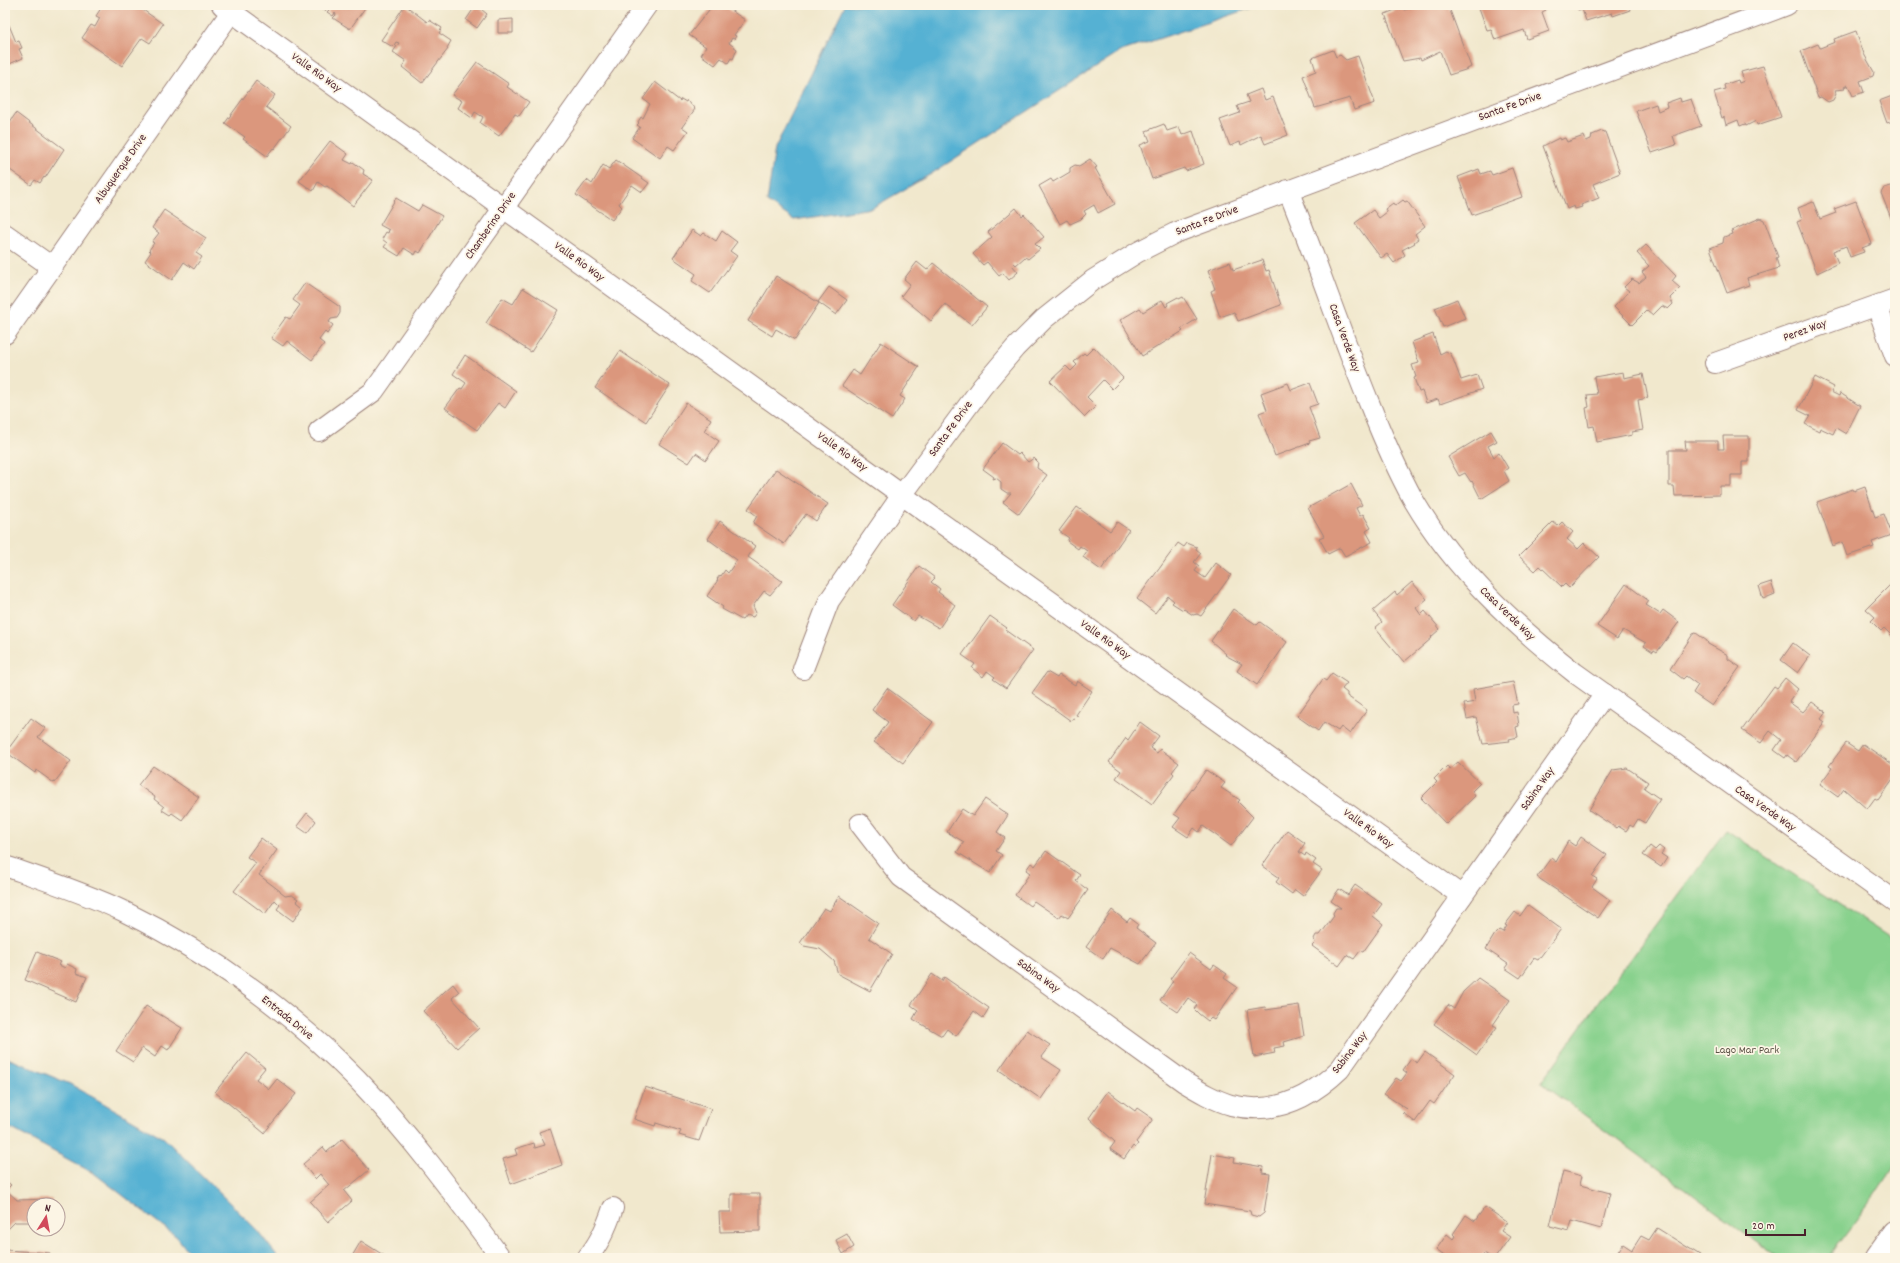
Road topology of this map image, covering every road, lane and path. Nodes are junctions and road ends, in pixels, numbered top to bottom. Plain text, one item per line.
1 (646, 5) edge
2 (1787, 5) edge
3 (230, 7) edge
4 (1288, 190) junction
5 (504, 208) junction
6 (5, 234) edge
7 (52, 267) junction
8 (1886, 302) edge
9 (5, 334) edge
10 (1895, 356) edge
11 (1715, 363) dead end
12 (320, 431) dead end
13 (902, 496) junction
14 (804, 669) dead end
15 (1604, 694) junction
16 (860, 824) dead end
17 (5, 866) edge
18 (1462, 896) junction
19 (1895, 901) edge
20 (613, 1208) dead end
21 (1895, 1230) edge
22 (501, 1258) edge
23 (587, 1258) edge
24 (1875, 1258) edge

1 - 5 street, Chamberino Drive
2 - 4 street, Santa Fe Drive
3 - 5 street, Valle Rio Way
3 - 7 street, Albuquerque Drive
4 - 13 street, Santa Fe Drive
4 - 15 street, Casa Verde Way
5 - 12 street, Chamberino Drive
5 - 13 street, Valle Rio Way
6 - 7 street
7 - 9 street, Albuquerque Drive
8 - 10 street
8 - 11 street, Perez Way
13 - 14 street, Santa Fe Drive
13 - 18 street, Valle Rio Way
15 - 18 street, Sabina Way
15 - 19 street, Casa Verde Way
16 - 18 street, Sabina Way
17 - 22 street, Entrada Drive
20 - 23 street
21 - 24 street

